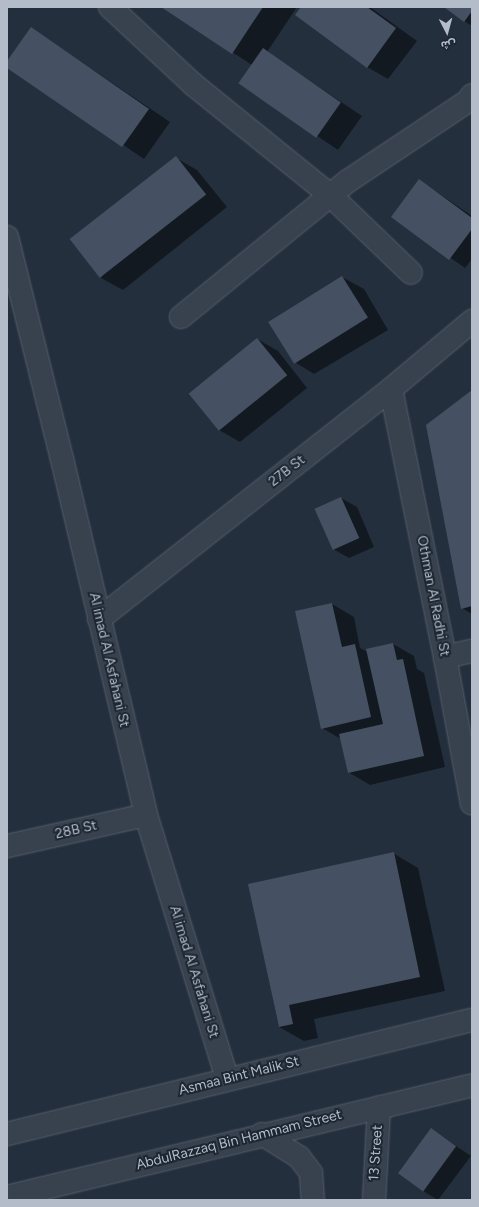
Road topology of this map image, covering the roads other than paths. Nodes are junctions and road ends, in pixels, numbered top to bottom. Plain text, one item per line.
1 (110, 7) edge
2 (472, 95) edge
3 (330, 195) junction
4 (8, 244) edge
5 (411, 273) dead end
6 (181, 317) dead end
7 (472, 320) edge
8 (390, 389) junction
9 (99, 619) junction
10 (472, 651) edge
11 (445, 657) junction
12 (472, 804) edge
13 (146, 815) junction
14 (7, 846) edge
15 (472, 1020) edge
16 (227, 1078) junction
17 (472, 1085) edge
18 (379, 1107) junction
19 (7, 1134) edge
20 (262, 1134) junction
21 (7, 1197) edge
22 (313, 1200) edge
23 (374, 1200) edge

1 - 3 street
2 - 3 street
3 - 5 street
3 - 6 street
4 - 9 street, Al imad Al Asfahani St
7 - 8 street, 27B St
8 - 9 street, 27B St
8 - 11 street, Othman Al Radhi St
9 - 13 street, Al imad Al Asfahani St
10 - 11 street
11 - 12 street, Othman Al Radhi St
13 - 14 street, 28B St
13 - 16 street, Al imad Al Asfahani St
15 - 16 street, Asmaa Bint Malik St
16 - 19 street, Asmaa Bint Malik St
17 - 18 street, AbdulRazzaq Bin Hammam Street
18 - 20 street, AbdulRazzaq Bin Hammam Street
18 - 23 street, 13 Street
20 - 21 street, AbdulRazzaq Bin Hammam Street
20 - 22 street

